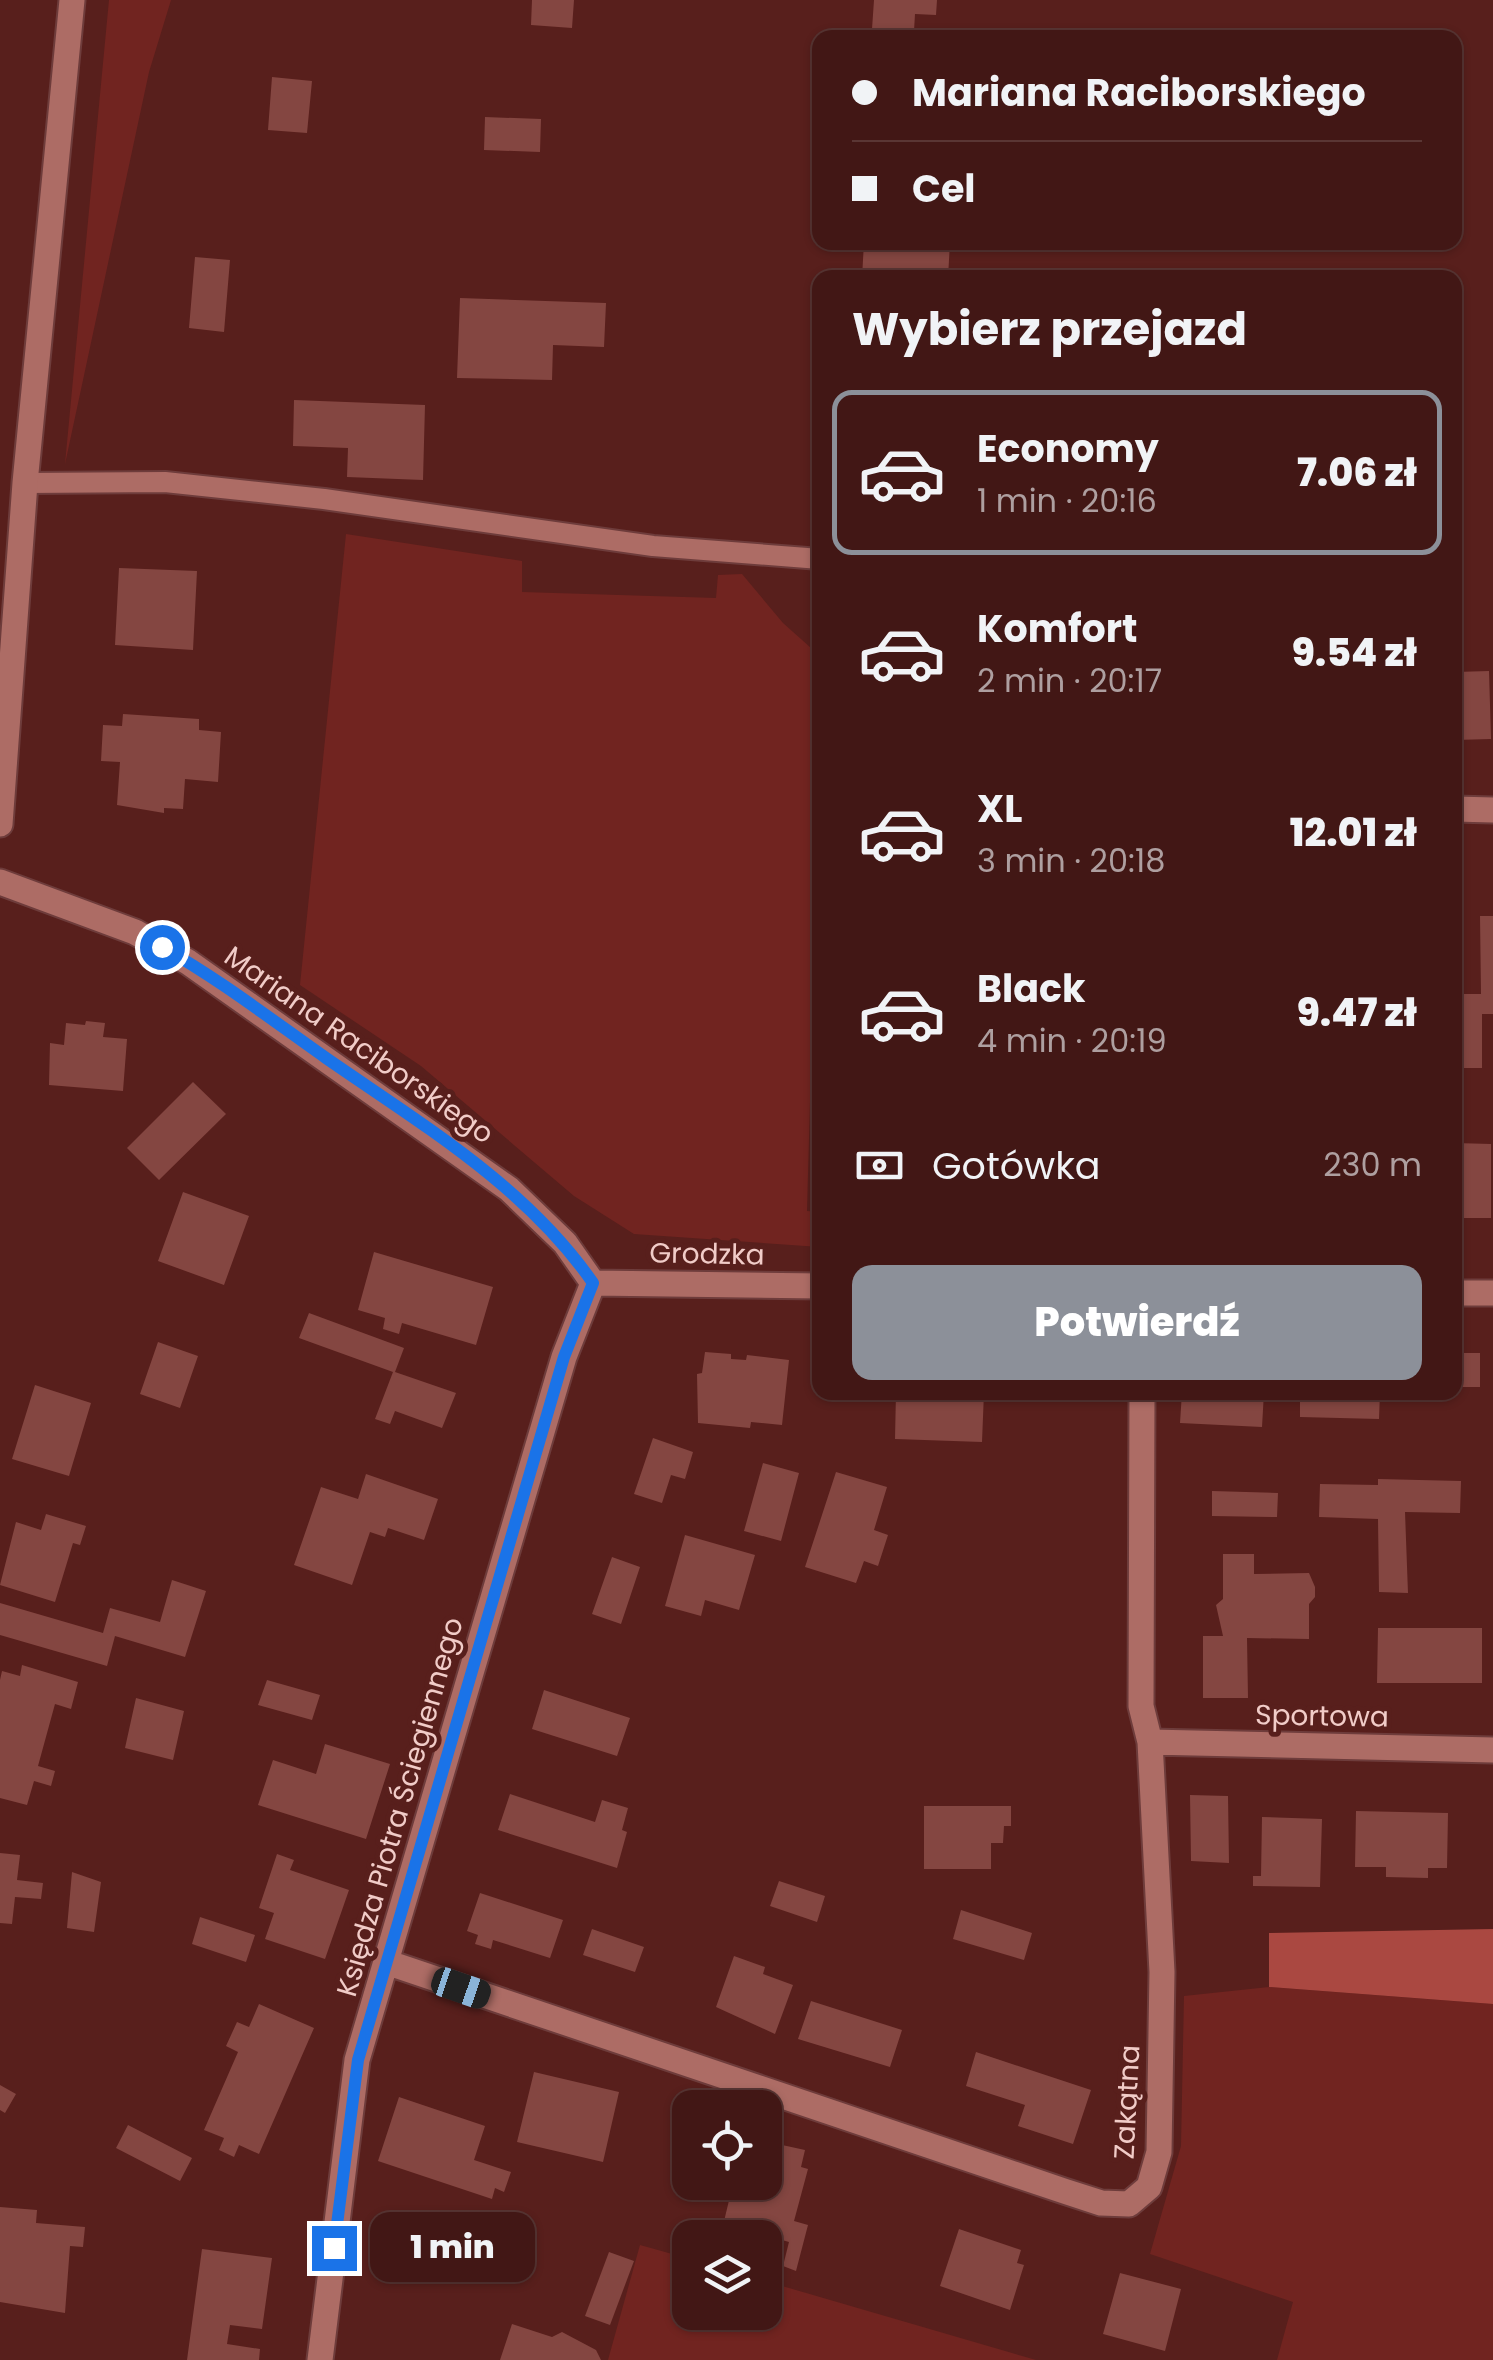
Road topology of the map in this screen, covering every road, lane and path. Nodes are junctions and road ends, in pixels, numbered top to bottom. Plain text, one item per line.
1 (72, 0) edge
2 (24, 483) junction
3 (812, 558) edge
4 (4, 709) edge
5 (1462, 809) edge
6 (1493, 810) edge
7 (0, 824) edge
8 (0, 882) edge
9 (593, 1283) junction
10 (812, 1286) edge
11 (1462, 1293) edge
12 (1493, 1294) edge
13 (1142, 1400) edge
14 (1150, 1742) junction
15 (1493, 1750) edge
16 (386, 1962) junction
17 (320, 2360) edge

1 - 2 street
2 - 3 lane
2 - 4 street
4 - 7 street
5 - 6 street
8 - 9 street, Mariana Raciborskiego
9 - 10 street, Grodzka
9 - 16 street, Księdza Piotra Ściegiennego
11 - 12 street
13 - 14 street, Zakątna
14 - 15 street, Sportowa
14 - 16 street, Zakątna
16 - 17 street, Księdza Piotra Ściegiennego

